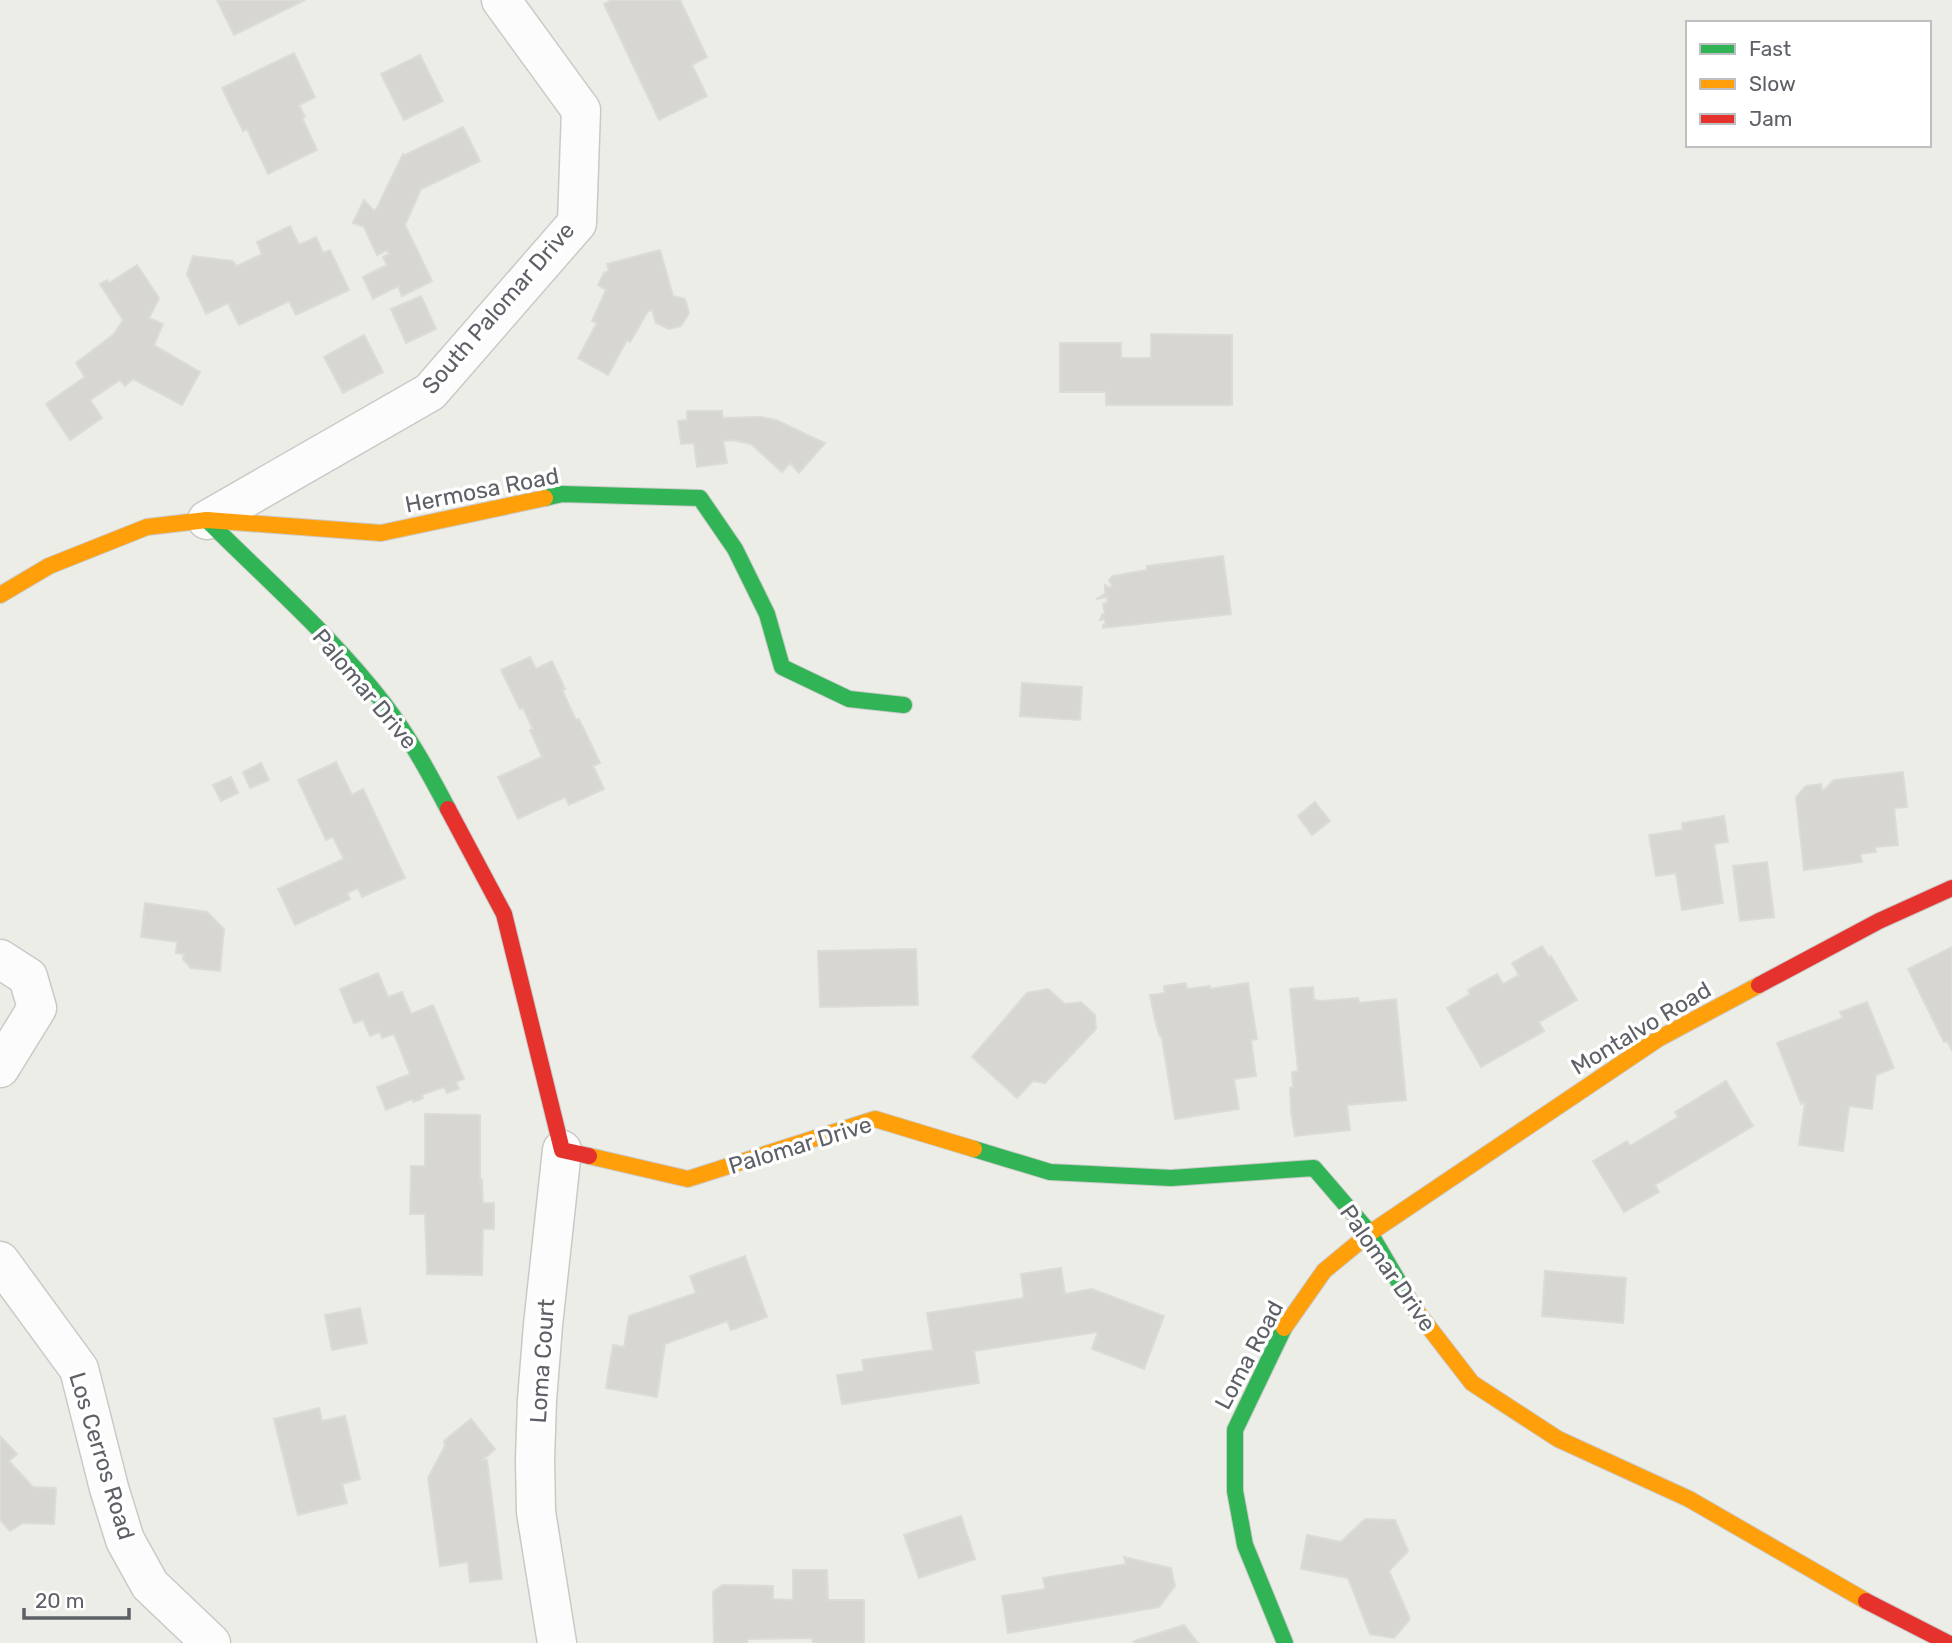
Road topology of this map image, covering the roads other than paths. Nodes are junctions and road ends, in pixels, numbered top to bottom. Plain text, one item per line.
1 (501, 0) edge
2 (207, 520) junction
3 (0, 595) edge
4 (904, 705) dead end
5 (1952, 888) edge
6 (0, 959) edge
7 (0, 1068) edge
8 (562, 1150) junction
9 (1370, 1233) junction
10 (0, 1261) edge
11 (211, 1643) edge
12 (557, 1643) edge
13 (1285, 1643) edge
14 (1948, 1643) edge

1 - 2 street, South Palomar Drive
2 - 3 street
2 - 4 street, Hermosa Road
2 - 8 street, Palomar Drive
5 - 9 street, Montalvo Road
6 - 7 street
8 - 9 street, Palomar Drive
8 - 12 street, Loma Court
9 - 13 street, Loma Road
9 - 14 street, Palomar Drive
10 - 11 street, Los Cerros Road

